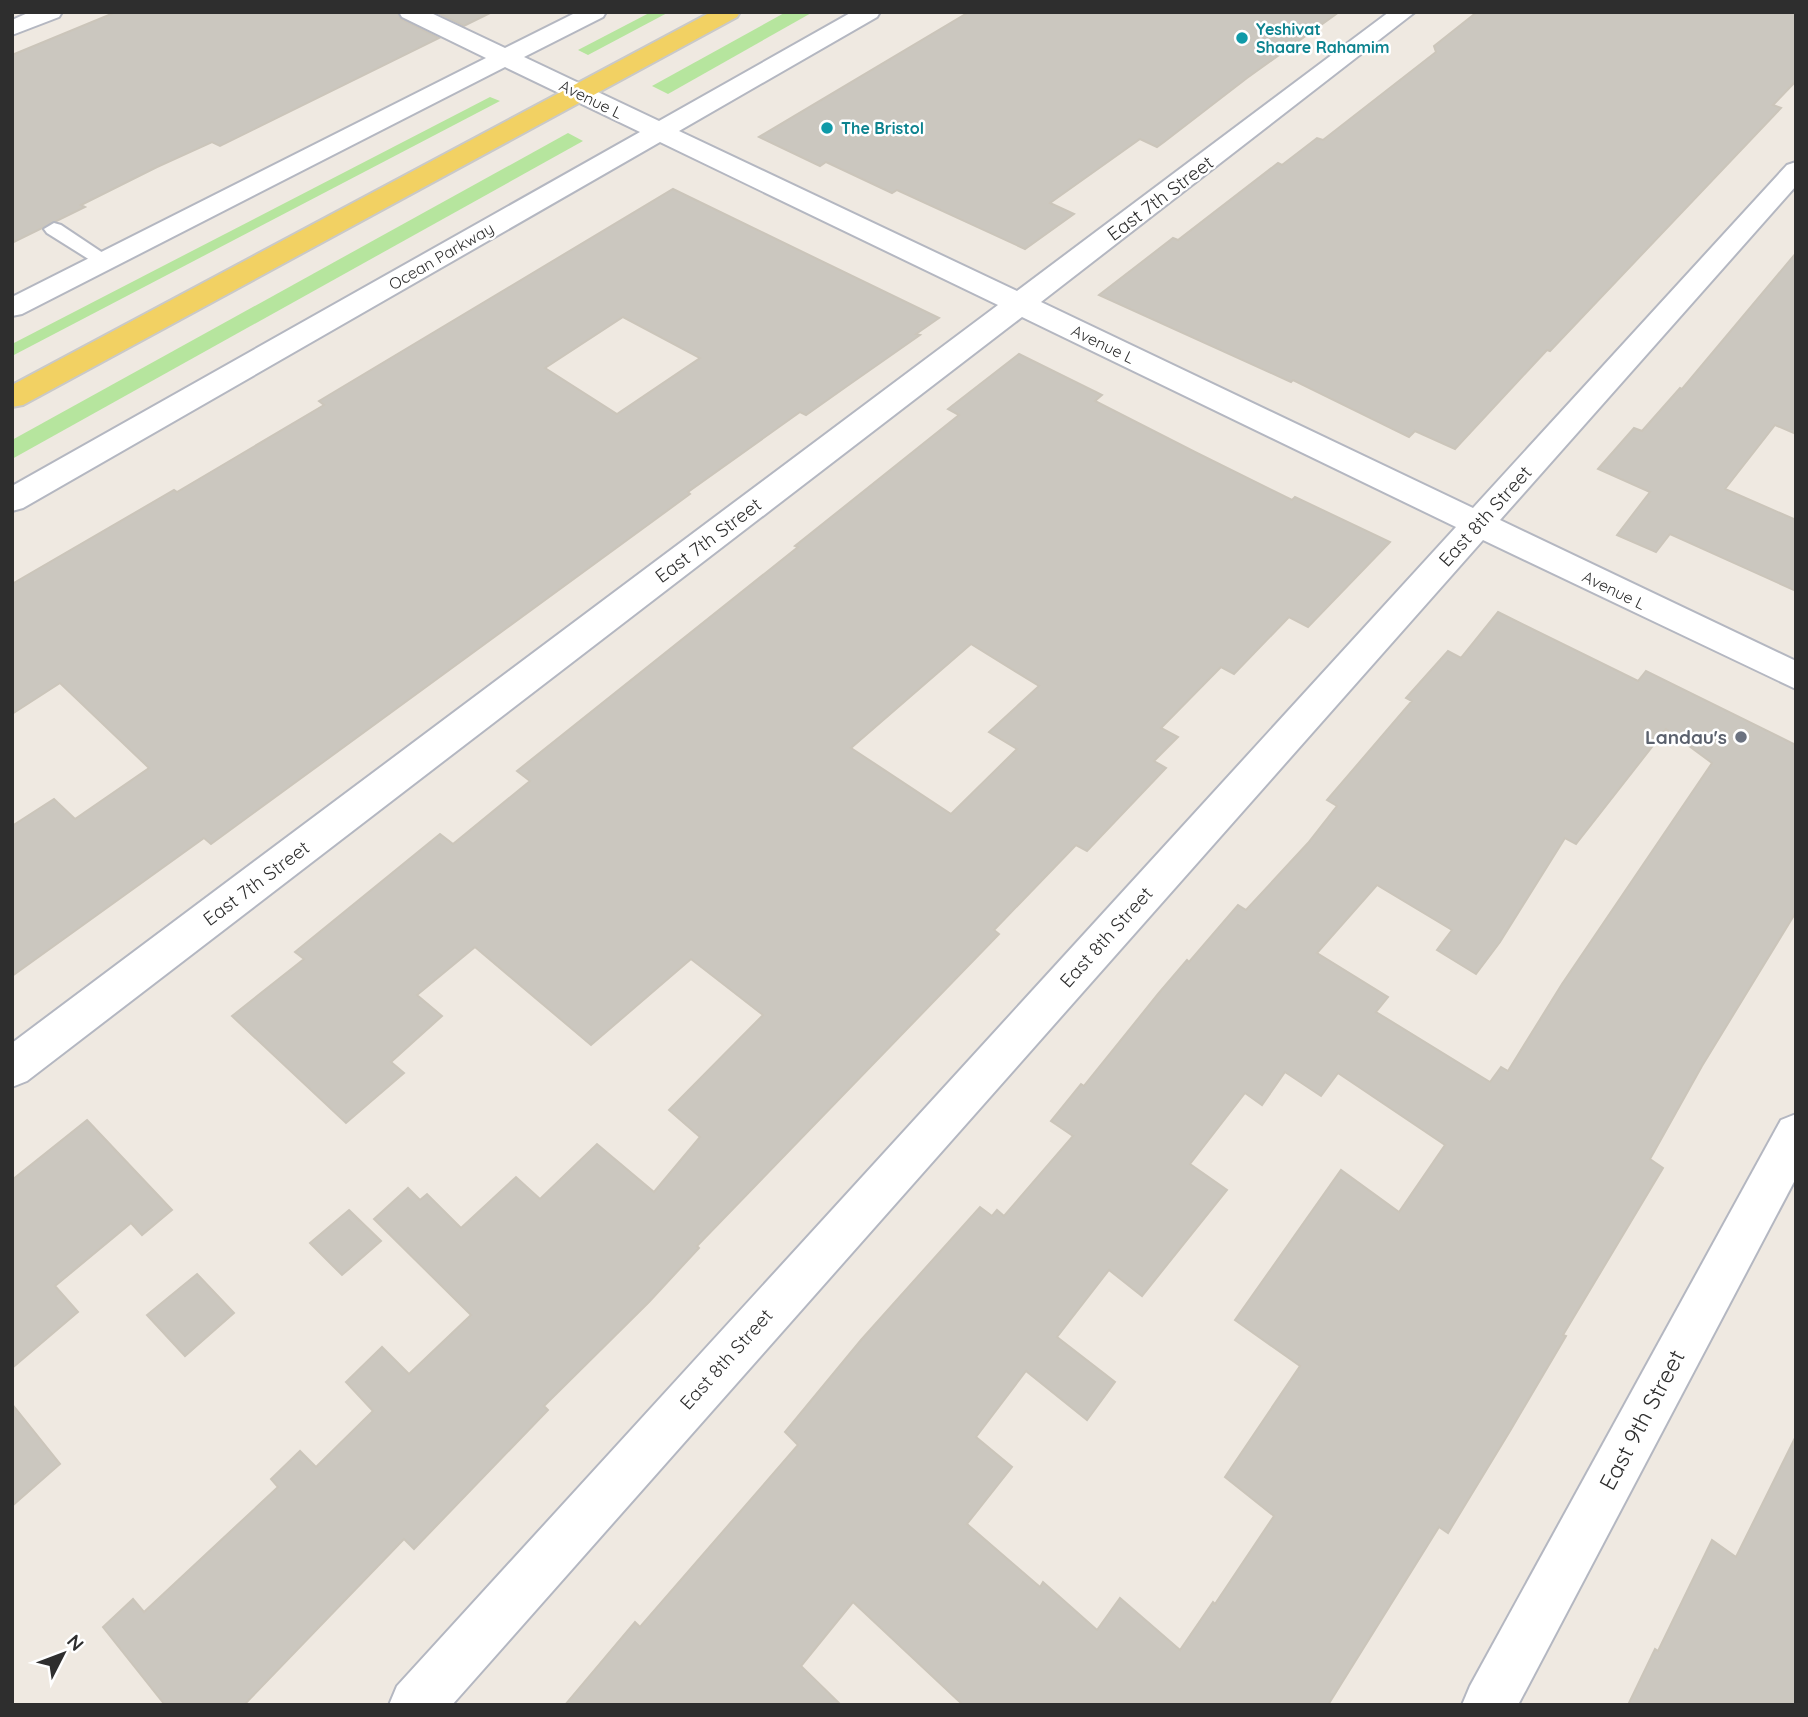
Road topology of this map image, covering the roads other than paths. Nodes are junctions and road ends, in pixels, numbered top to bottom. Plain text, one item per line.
1 (51, 12) edge
2 (410, 12) edge
3 (595, 12) edge
4 (729, 12) edge
5 (869, 12) edge
6 (1404, 12) edge
7 (12, 28) edge
8 (505, 58) junction
9 (579, 93) junction
10 (659, 132) junction
11 (1796, 170) edge
12 (54, 229) dead end
13 (105, 261) junction
14 (1020, 304) junction
15 (12, 309) edge
16 (12, 397) edge
17 (12, 499) edge
18 (1477, 524) junction
19 (1796, 676) edge
20 (12, 1068) edge
21 (1796, 1134) edge
22 (416, 1705) edge
23 (1489, 1705) edge

1 - 7 street
2 - 8 street, Avenue L
3 - 8 street
4 - 9 main road
5 - 10 street, Ocean Parkway
6 - 14 street, East 7th Street
8 - 9 street, Avenue L
8 - 13 street
9 - 10 street, Avenue L
9 - 16 main road
10 - 14 street, Avenue L
10 - 17 street, Ocean Parkway
11 - 18 street, East 8th Street
12 - 13 lane
13 - 15 street
14 - 18 street, Avenue L
14 - 20 street, East 7th Street
18 - 19 street, Avenue L
18 - 22 street, East 8th Street
21 - 23 street, East 9th Street

